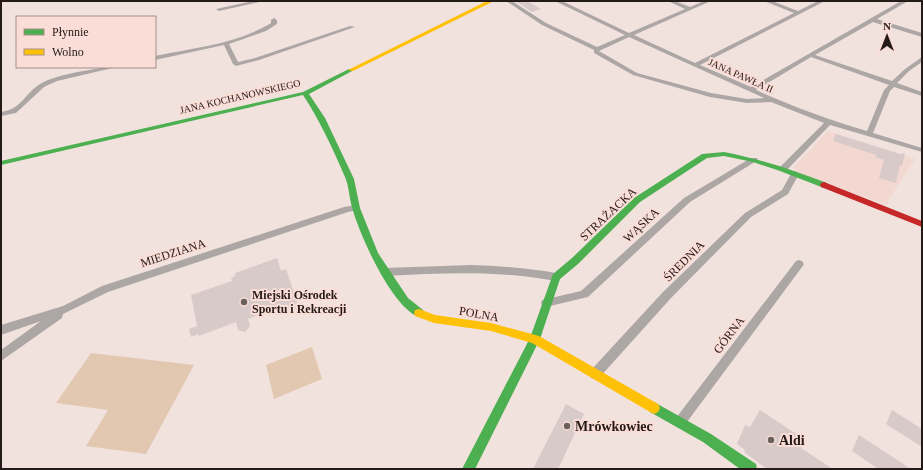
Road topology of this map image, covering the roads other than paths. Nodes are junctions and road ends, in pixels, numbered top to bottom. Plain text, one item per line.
1 (261, 1) edge
2 (491, 1) edge
3 (508, 1) edge
4 (558, 1) edge
5 (671, 1) edge
6 (708, 1) edge
7 (767, 1) edge
8 (822, 1) edge
9 (905, 1) edge
10 (219, 9) dead end
11 (690, 9) junction
12 (799, 13) junction
13 (274, 20) dead end
14 (873, 20) junction
15 (352, 27) dead end
16 (629, 35) junction
17 (922, 35) edge
18 (226, 43) junction
19 (597, 49) junction
20 (810, 55) junction
21 (156, 58) edge
22 (921, 61) edge
23 (695, 65) junction
24 (109, 68) edge
25 (892, 83) junction
26 (751, 90) junction
27 (305, 93) junction
28 (922, 94) edge
29 (772, 100) junction
30 (1, 114) edge
31 (829, 122) junction
32 (868, 134) junction
33 (922, 150) edge
34 (754, 160) junction
35 (1, 163) edge
36 (783, 170) junction
37 (795, 174) junction
38 (356, 208) junction
39 (922, 224) edge
40 (799, 264) dead end
41 (385, 272) junction
42 (556, 277) junction
43 (546, 303) junction
44 (66, 309) junction
45 (1, 330) edge
46 (535, 339) junction
47 (1, 356) edge
48 (595, 374) junction
49 (680, 422) junction
50 (468, 469) edge
51 (751, 469) edge

1 - 10 street
2 - 27 street, JANA KOCHANOWSKIEGO
3 - 19 street
4 - 16 street, JANA PAWŁA II
5 - 11 street
6 - 11 street
7 - 12 street
8 - 12 street
9 - 14 street
11 - 16 street
12 - 23 street
13 - 18 street
14 - 17 street
14 - 20 street
15 - 18 street
16 - 19 street
16 - 23 street, JANA PAWŁA II
18 - 21 street
19 - 29 street
20 - 25 street
20 - 26 street
22 - 25 street
23 - 26 street, JANA PAWŁA II
24 - 30 street
25 - 28 street
25 - 32 street
26 - 29 street, JANA PAWŁA II
27 - 35 street, JANA KOCHANOWSKIEGO
27 - 38 street, POLNA
29 - 31 street, JANA PAWŁA II
31 - 32 street, JANA PAWŁA II
31 - 36 street
32 - 33 street, JANA PAWŁA II
34 - 36 street, STRAŻACKA
34 - 42 street, STRAŻACKA
34 - 43 street, WĄSKA
36 - 37 street, STRAŻACKA
37 - 39 street, STRAŻACKA
37 - 48 street, ŚREDNIA
38 - 41 street, POLNA
38 - 44 street, MIEDZIANA
40 - 49 street, GÓRNA
41 - 42 street
41 - 46 street, POLNA
42 - 43 street, STRAŻACKA
43 - 46 street, STRAŻACKA
44 - 45 street, MIEDZIANA
44 - 47 street
46 - 48 street, POLNA
46 - 50 street, STRAŻACKA
48 - 49 street, POLNA
49 - 51 street, POLNA

